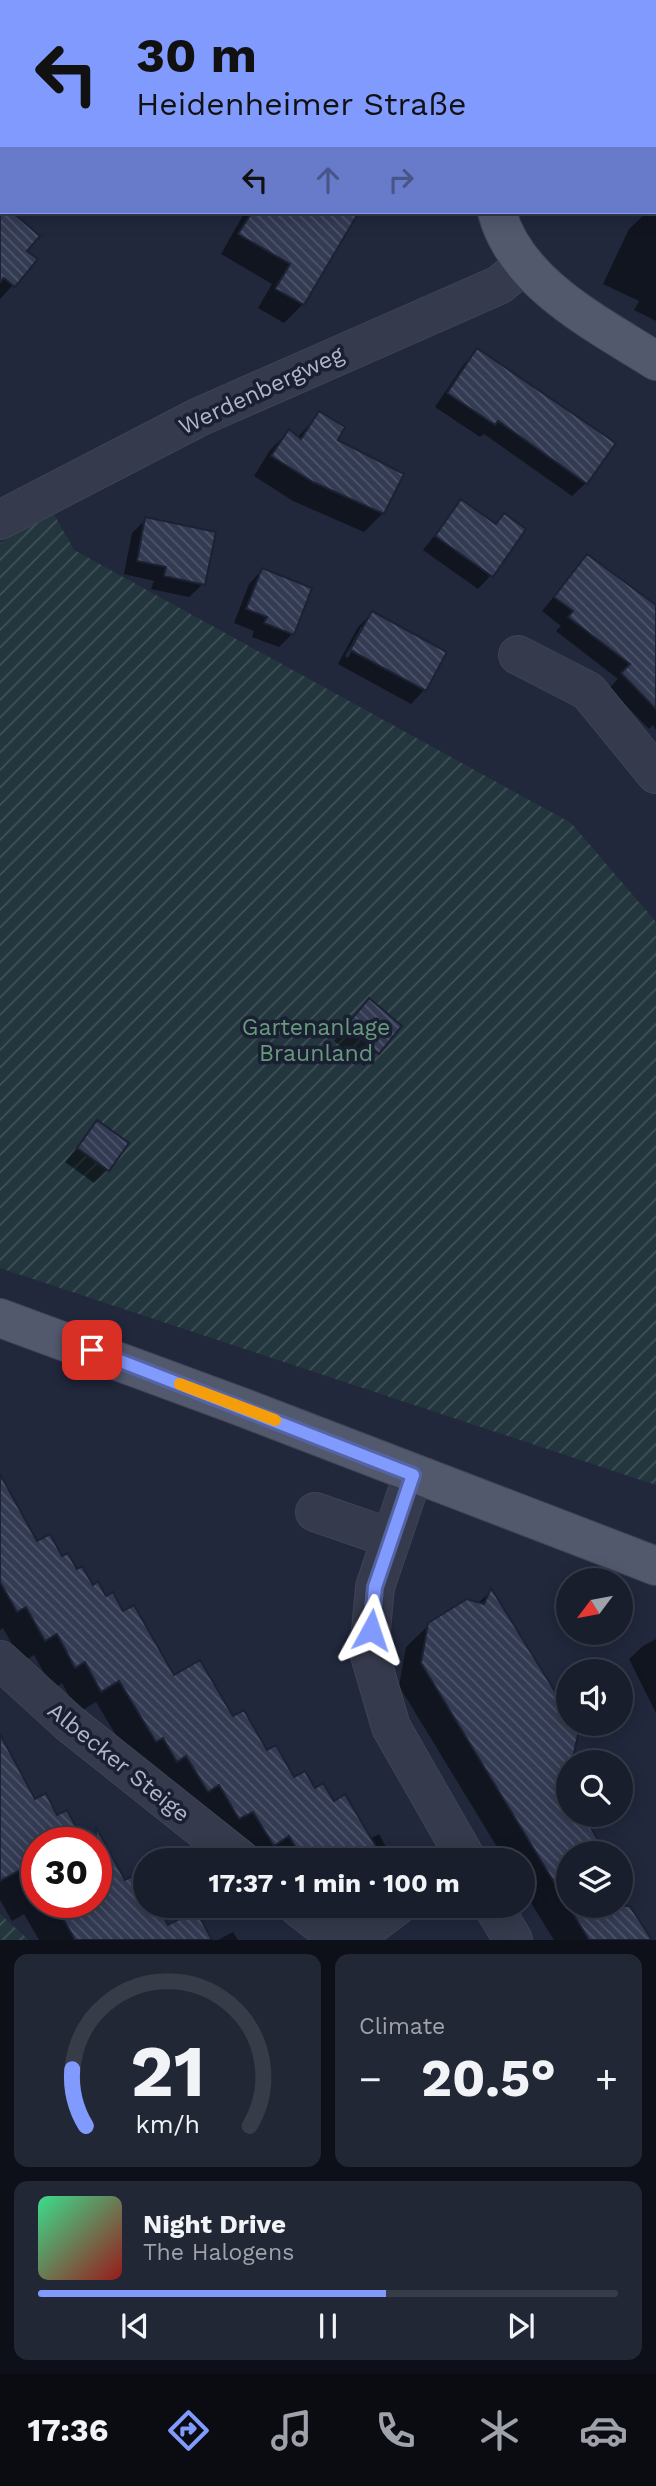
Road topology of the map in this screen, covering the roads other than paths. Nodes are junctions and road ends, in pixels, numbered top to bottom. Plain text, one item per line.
1 (498, 214) edge
2 (524, 265) junction
3 (656, 361) edge
4 (0, 520) edge
5 (518, 655) dead end
6 (656, 774) edge
7 (0, 1318) edge
8 (413, 1475) junction
9 (315, 1512) dead end
10 (390, 1538) junction
11 (656, 1566) edge
12 (0, 1660) edge
13 (226, 1848) edge
14 (457, 1848) edge
15 (312, 1918) edge
16 (381, 1918) edge
17 (500, 1918) edge
18 (340, 1940) edge
19 (351, 1940) edge
20 (513, 1940) edge

1 - 2 main road
2 - 3 main road
2 - 4 street, Werdenbergweg
5 - 6 street
7 - 8 main road
8 - 10 street
8 - 11 main road
9 - 10 street
10 - 14 street
12 - 13 street, Albecker Steige
15 - 18 street
16 - 19 street
17 - 20 street

